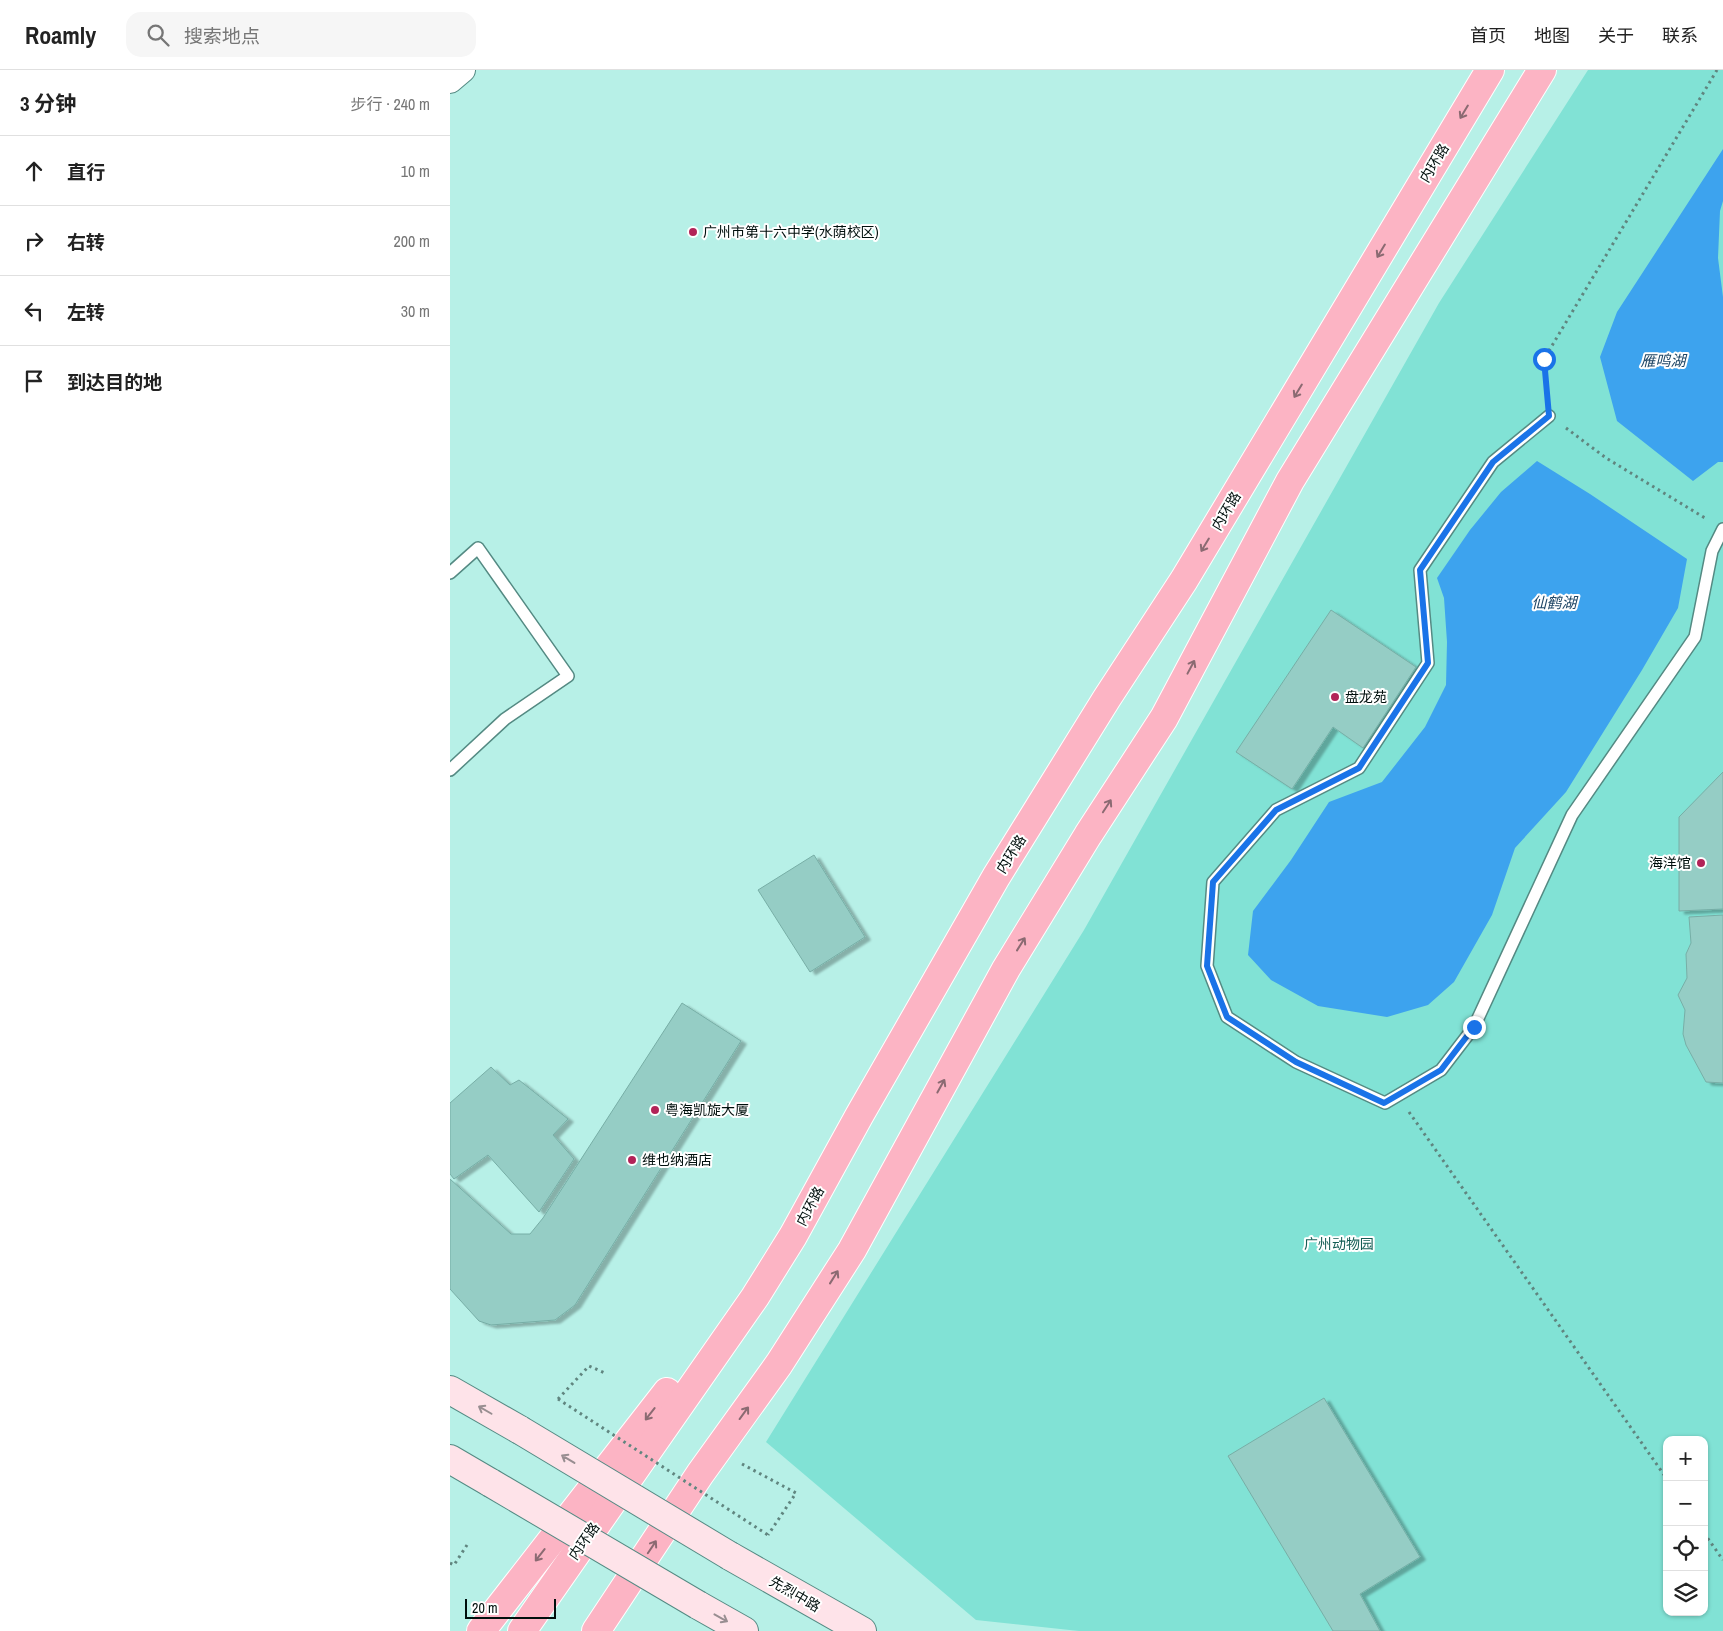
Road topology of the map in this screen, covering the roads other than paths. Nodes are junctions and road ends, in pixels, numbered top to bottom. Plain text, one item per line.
1 (464, 70) edge
2 (1490, 70) edge
3 (1542, 70) edge
4 (450, 82) edge
5 (1549, 416) road end
6 (1723, 529) edge
7 (450, 573) edge
8 (450, 770) edge
9 (859, 1116) junction
10 (450, 1390) edge
11 (450, 1459) edge
12 (481, 1631) edge
13 (522, 1631) edge
14 (596, 1631) edge
15 (744, 1631) edge
16 (862, 1631) edge

1 - 4 street
2 -> 9 highway, 内环路
14 -> 3 highway
5 - 6 lane
7 - 8 lane
9 -> 12 highway
9 - 13 highway, 内环路
16 -> 10 main road, 先烈中路, bridge
11 -> 15 main road, bridge

